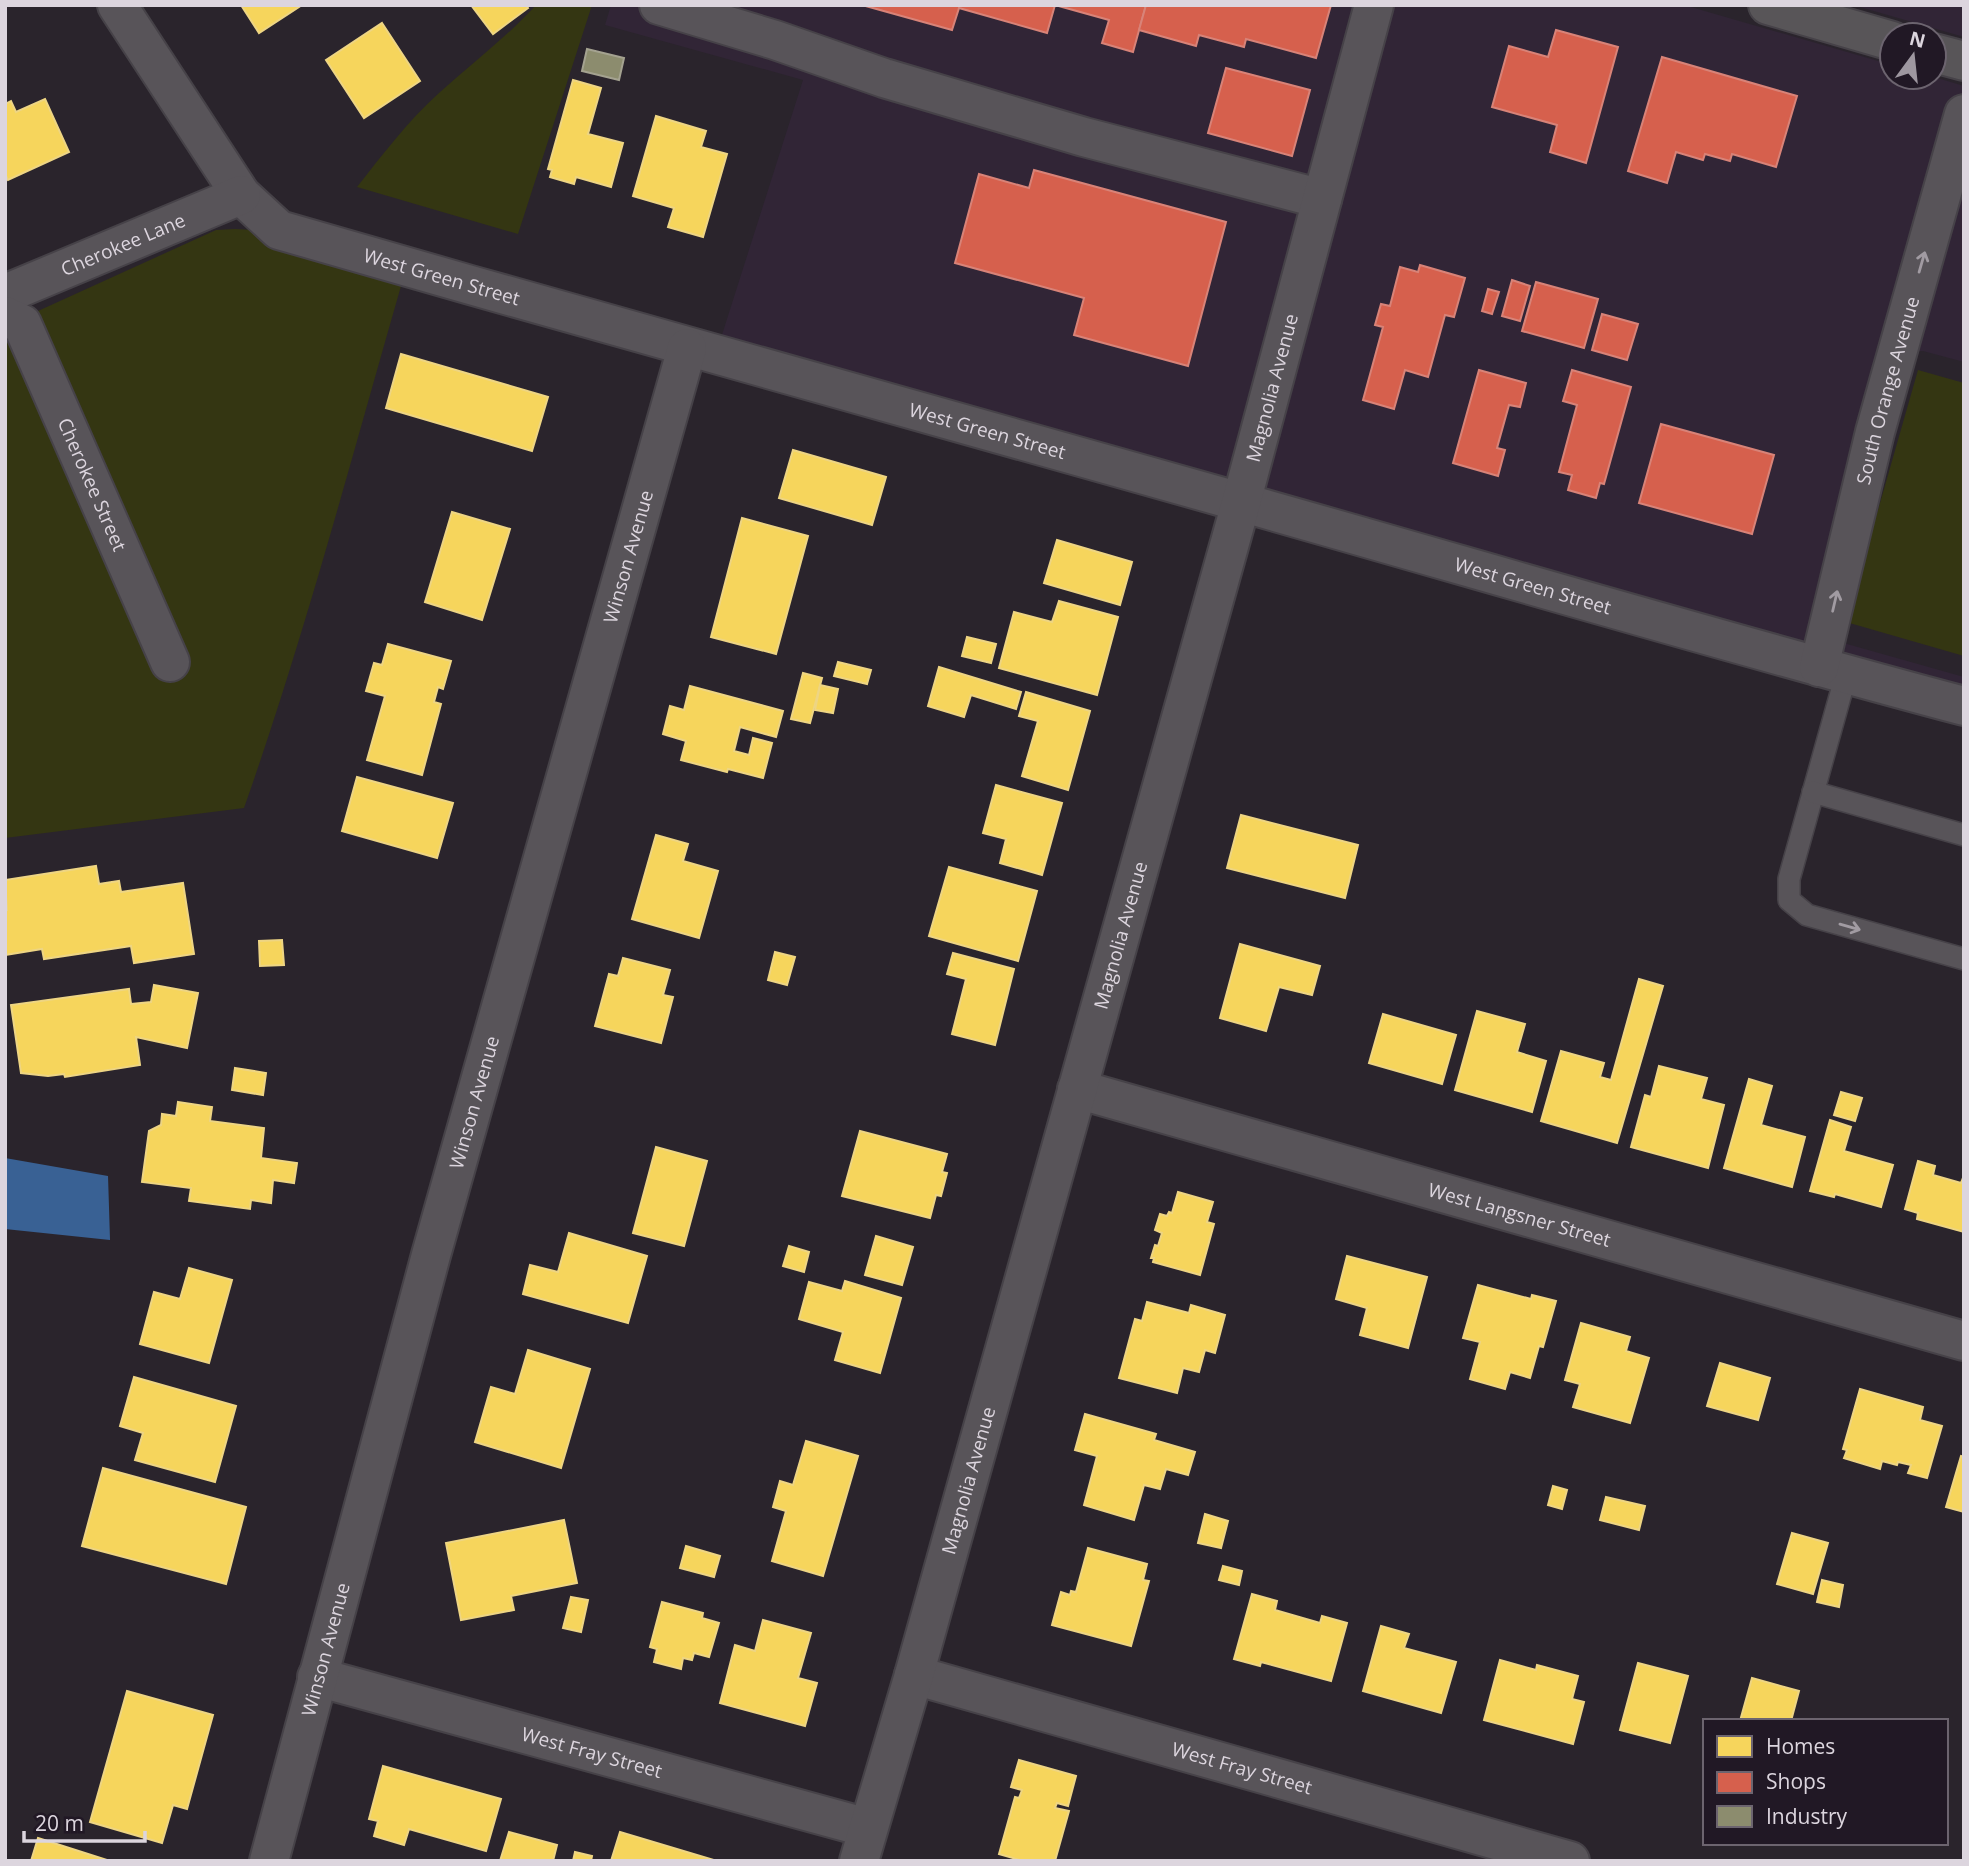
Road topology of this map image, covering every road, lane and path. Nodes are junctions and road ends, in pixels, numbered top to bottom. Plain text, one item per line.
1 (117, 5) edge
2 (659, 5) edge
3 (1374, 5) edge
4 (1768, 5) edge
5 (1878, 37) edge
6 (1964, 114) edge
7 (241, 195) junction
8 (1322, 199) junction
9 (5, 294) edge
10 (5, 316) edge
11 (687, 348) junction
12 (1241, 503) junction
13 (170, 662) dead end
14 (1833, 671) junction
15 (1964, 706) edge
16 (1813, 792) junction
17 (1964, 835) edge
18 (1964, 959) edge
19 (1077, 1088) junction
20 (1964, 1341) edge
21 (914, 1675) junction
22 (317, 1677) junction
23 (864, 1844) edge
24 (269, 1861) edge
25 (1570, 1861) edge

1 - 7 street, West Green Street
2 - 8 street
3 - 8 street, Magnolia Avenue
4 - 5 street
14 -> 6 street, South Orange Avenue
7 - 9 street, Cherokee Lane
7 - 11 street, West Green Street
8 - 12 street, Magnolia Avenue
10 - 13 street, Cherokee Street
11 - 12 street, West Green Street
11 - 22 street, Winson Avenue
12 - 14 street, West Green Street
12 - 19 street, Magnolia Avenue
14 - 15 street, West Green Street
14 - 16 lane
16 - 17 lane
16 -> 18 lane
19 - 20 street, West Langsner Street
19 - 21 street, Magnolia Avenue
21 - 23 street, Magnolia Avenue
21 - 25 street, West Fray Street
22 - 23 street, West Fray Street
22 - 24 street, Winson Avenue

